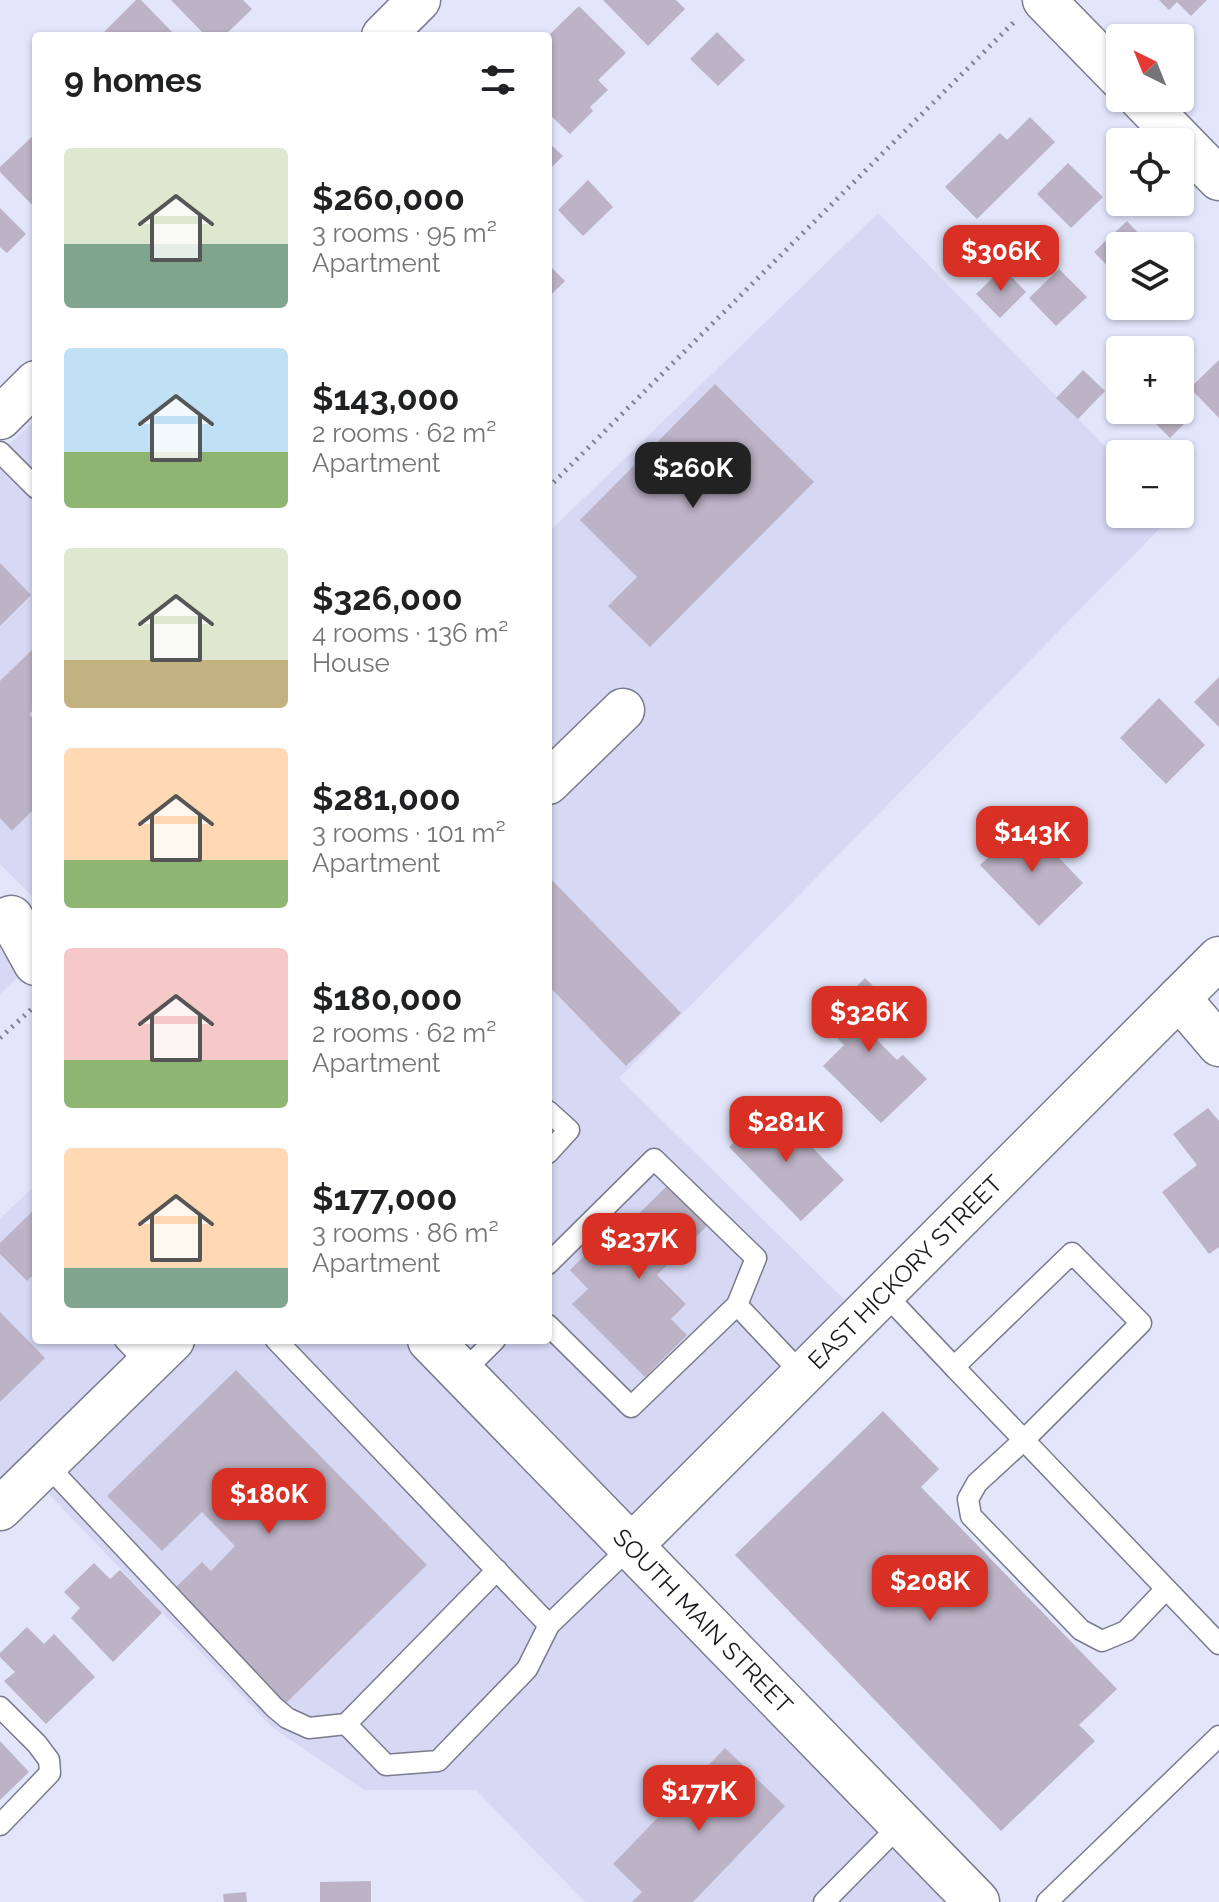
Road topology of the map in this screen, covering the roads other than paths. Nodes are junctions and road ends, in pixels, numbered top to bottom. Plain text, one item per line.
1 (419, 0) edge
2 (1029, 11) edge
3 (387, 32) edge
4 (1106, 68) edge
5 (1154, 112) edge
6 (1219, 179) edge
7 (32, 386) edge
8 (0, 418) edge
9 (0, 452) edge
10 (32, 484) edge
11 (623, 710) dead end
12 (552, 779) edge
13 (16, 919) edge
14 (32, 954) edge
15 (1219, 958) edge
16 (1179, 998) junction
17 (1219, 1045) edge
18 (552, 1115) edge
19 (552, 1149) edge
20 (552, 1260) edge
21 (884, 1293) junction
22 (737, 1305) junction
23 (552, 1329) edge
24 (280, 1344) edge
25 (434, 1344) edge
26 (491, 1344) edge
27 (149, 1348) edge
28 (954, 1367) junction
29 (462, 1373) junction
30 (802, 1374) junction
31 (1024, 1440) junction
32 (46, 1464) junction
33 (0, 1509) edge
34 (631, 1546) junction
35 (497, 1570) junction
36 (1166, 1589) junction
37 (549, 1625) junction
38 (1219, 1644) edge
39 (0, 1707) edge
40 (346, 1724) junction
41 (1219, 1736) edge
42 (901, 1824) junction
43 (0, 1825) edge
44 (824, 1902) edge
45 (977, 1902) edge
46 (1047, 1902) edge

1 - 3 street
2 - 4 street
5 - 6 street
7 - 8 street
9 - 10 lane
11 - 12 street
13 - 14 main road
15 - 16 street, EAST HICKORY STREET
16 - 17 street
16 - 21 street, EAST HICKORY STREET
18 - 19 lane
20 - 22 lane
21 - 28 lane
21 - 30 street, EAST HICKORY STREET
22 - 23 lane
22 - 30 lane
24 - 35 lane
25 - 29 main road, SOUTH MAIN STREET
26 - 29 lane
27 - 32 street
28 - 31 lane
28 - 31 lane
29 - 34 main road, SOUTH MAIN STREET
30 - 34 street, EAST HICKORY STREET
31 - 36 lane
31 - 36 lane
32 - 33 street
32 - 40 lane
34 - 37 lane
34 - 42 main road, SOUTH MAIN STREET
35 - 37 lane
35 - 40 lane
36 - 38 lane
37 - 40 lane
39 - 43 lane
41 - 46 lane
42 - 44 lane
42 - 45 main road, SOUTH MAIN STREET

